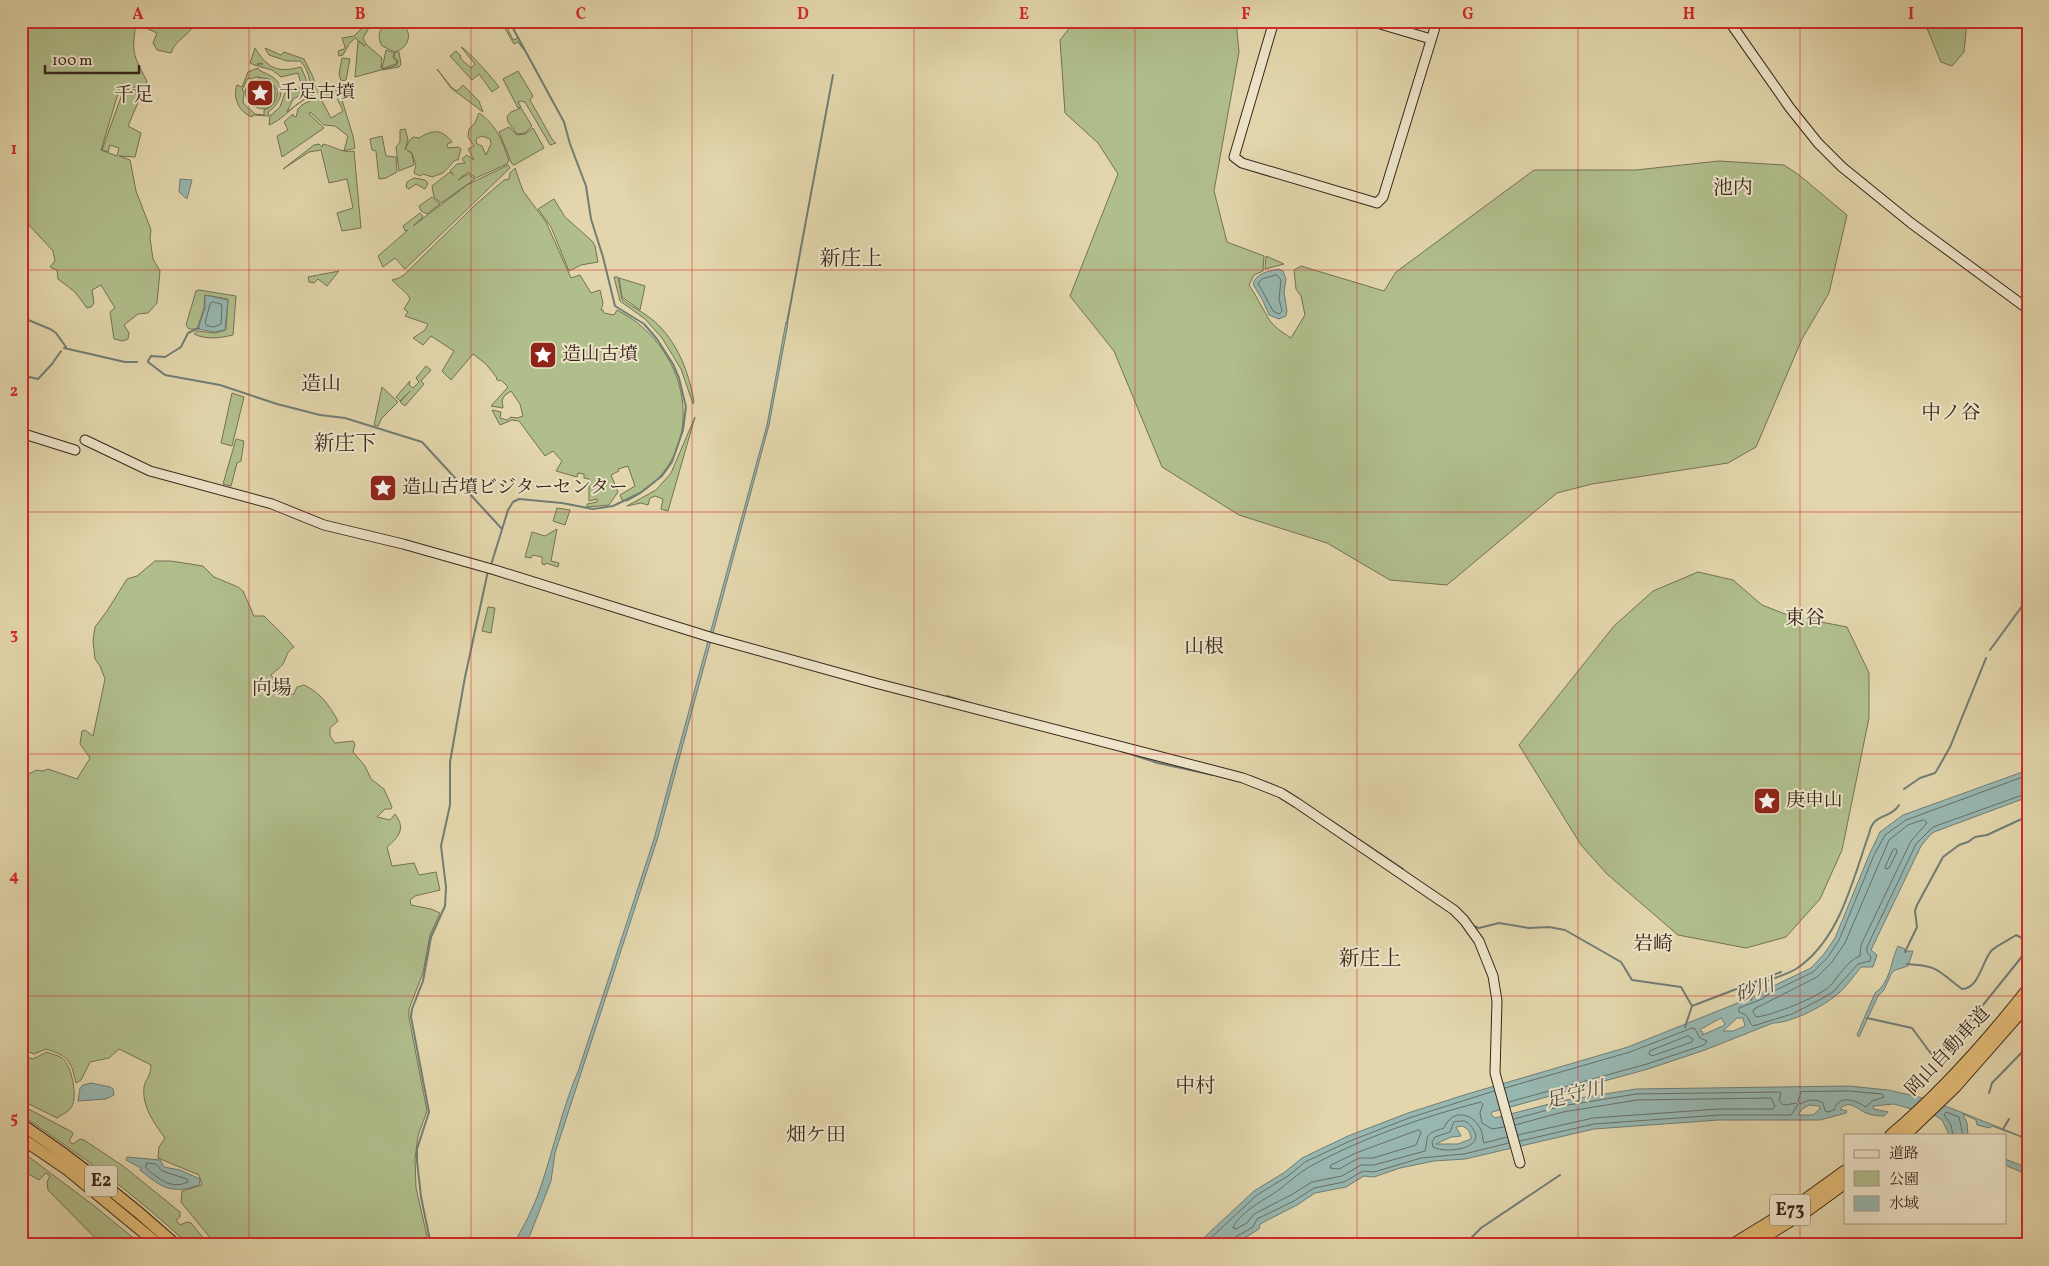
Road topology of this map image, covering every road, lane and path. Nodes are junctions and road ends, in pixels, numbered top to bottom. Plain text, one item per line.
1 (1274, 21) edge
2 (1370, 21) edge
3 (1437, 21) edge
4 (1730, 21) edge
5 (1431, 39) junction
6 (2028, 309) edge
7 (21, 433) edge
8 (85, 440) dead end
9 (75, 450) dead end
10 (2028, 989) edge
11 (2028, 1004) edge
12 (1951, 1085) junction
13 (21, 1124) edge
14 (1892, 1134) edge
15 (1906, 1134) edge
16 (21, 1138) edge
17 (1519, 1160) dead end
18 (1844, 1172) edge
19 (1844, 1184) edge
20 (159, 1245) edge
21 (176, 1245) edge
22 (1732, 1245) edge
23 (1751, 1245) edge

1 - 5 street
2 - 5 street
3 - 5 street
4 - 6 street
7 - 9 street
8 - 17 street
10 - 12 highway, 岡山自動車道
11 - 12 highway, 岡山自動車道
12 - 14 highway, 岡山自動車道
12 - 15 highway, 岡山自動車道
13 - 21 highway, E2
16 - 20 highway, E2
18 - 22 highway, E73
19 - 23 highway, E73

